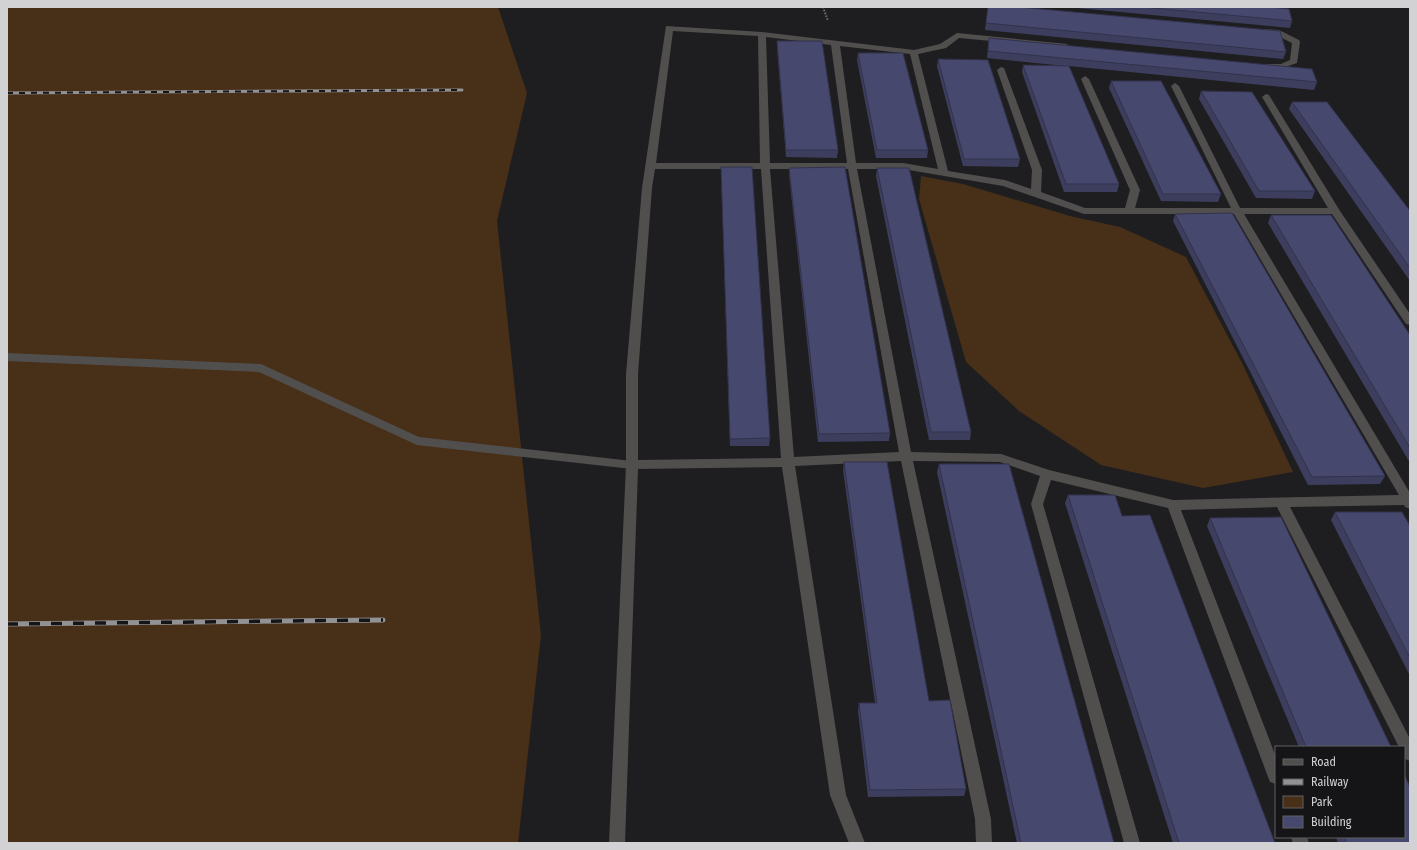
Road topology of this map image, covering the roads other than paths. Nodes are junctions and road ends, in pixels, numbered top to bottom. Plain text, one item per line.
1 (1260, 30) edge
2 (762, 34) junction
3 (835, 42) junction
4 (1075, 47) edge
5 (914, 52) junction
6 (1262, 66) edge
7 (1001, 70) dead end
8 (1085, 79) dead end
9 (1175, 86) dead end
10 (1266, 97) dead end
11 (651, 166) junction
12 (765, 166) junction
13 (852, 166) junction
14 (944, 173) junction
15 (1036, 194) junction
16 (1129, 211) junction
17 (1237, 211) junction
18 (1335, 211) junction
19 (1410, 322) edge
20 (7, 357) edge
21 (906, 456) junction
22 (788, 462) junction
23 (632, 465) junction
24 (1047, 474) junction
25 (1409, 501) edge
26 (1281, 502) junction
27 (1173, 505) junction
28 (1410, 754) edge
29 (1275, 774) edge
30 (617, 843) edge
31 (857, 843) edge
32 (984, 843) edge
33 (1132, 843) edge

1 - 6 street
2 - 3 street
2 - 11 street
2 - 12 street
3 - 5 street
3 - 13 street
4 - 5 street
5 - 14 street
7 - 15 street
8 - 16 street
9 - 17 street
10 - 18 street
11 - 12 street
11 - 23 street
12 - 13 street
12 - 22 street
13 - 14 street
13 - 21 street
14 - 15 street
15 - 16 street
16 - 17 street
17 - 18 street
17 - 25 street
18 - 19 street
20 - 23 street
21 - 22 street
21 - 24 street
21 - 32 street
22 - 23 street
22 - 31 street
23 - 30 street
24 - 27 street
24 - 33 street
25 - 26 street
26 - 27 street
26 - 28 street
27 - 29 street

